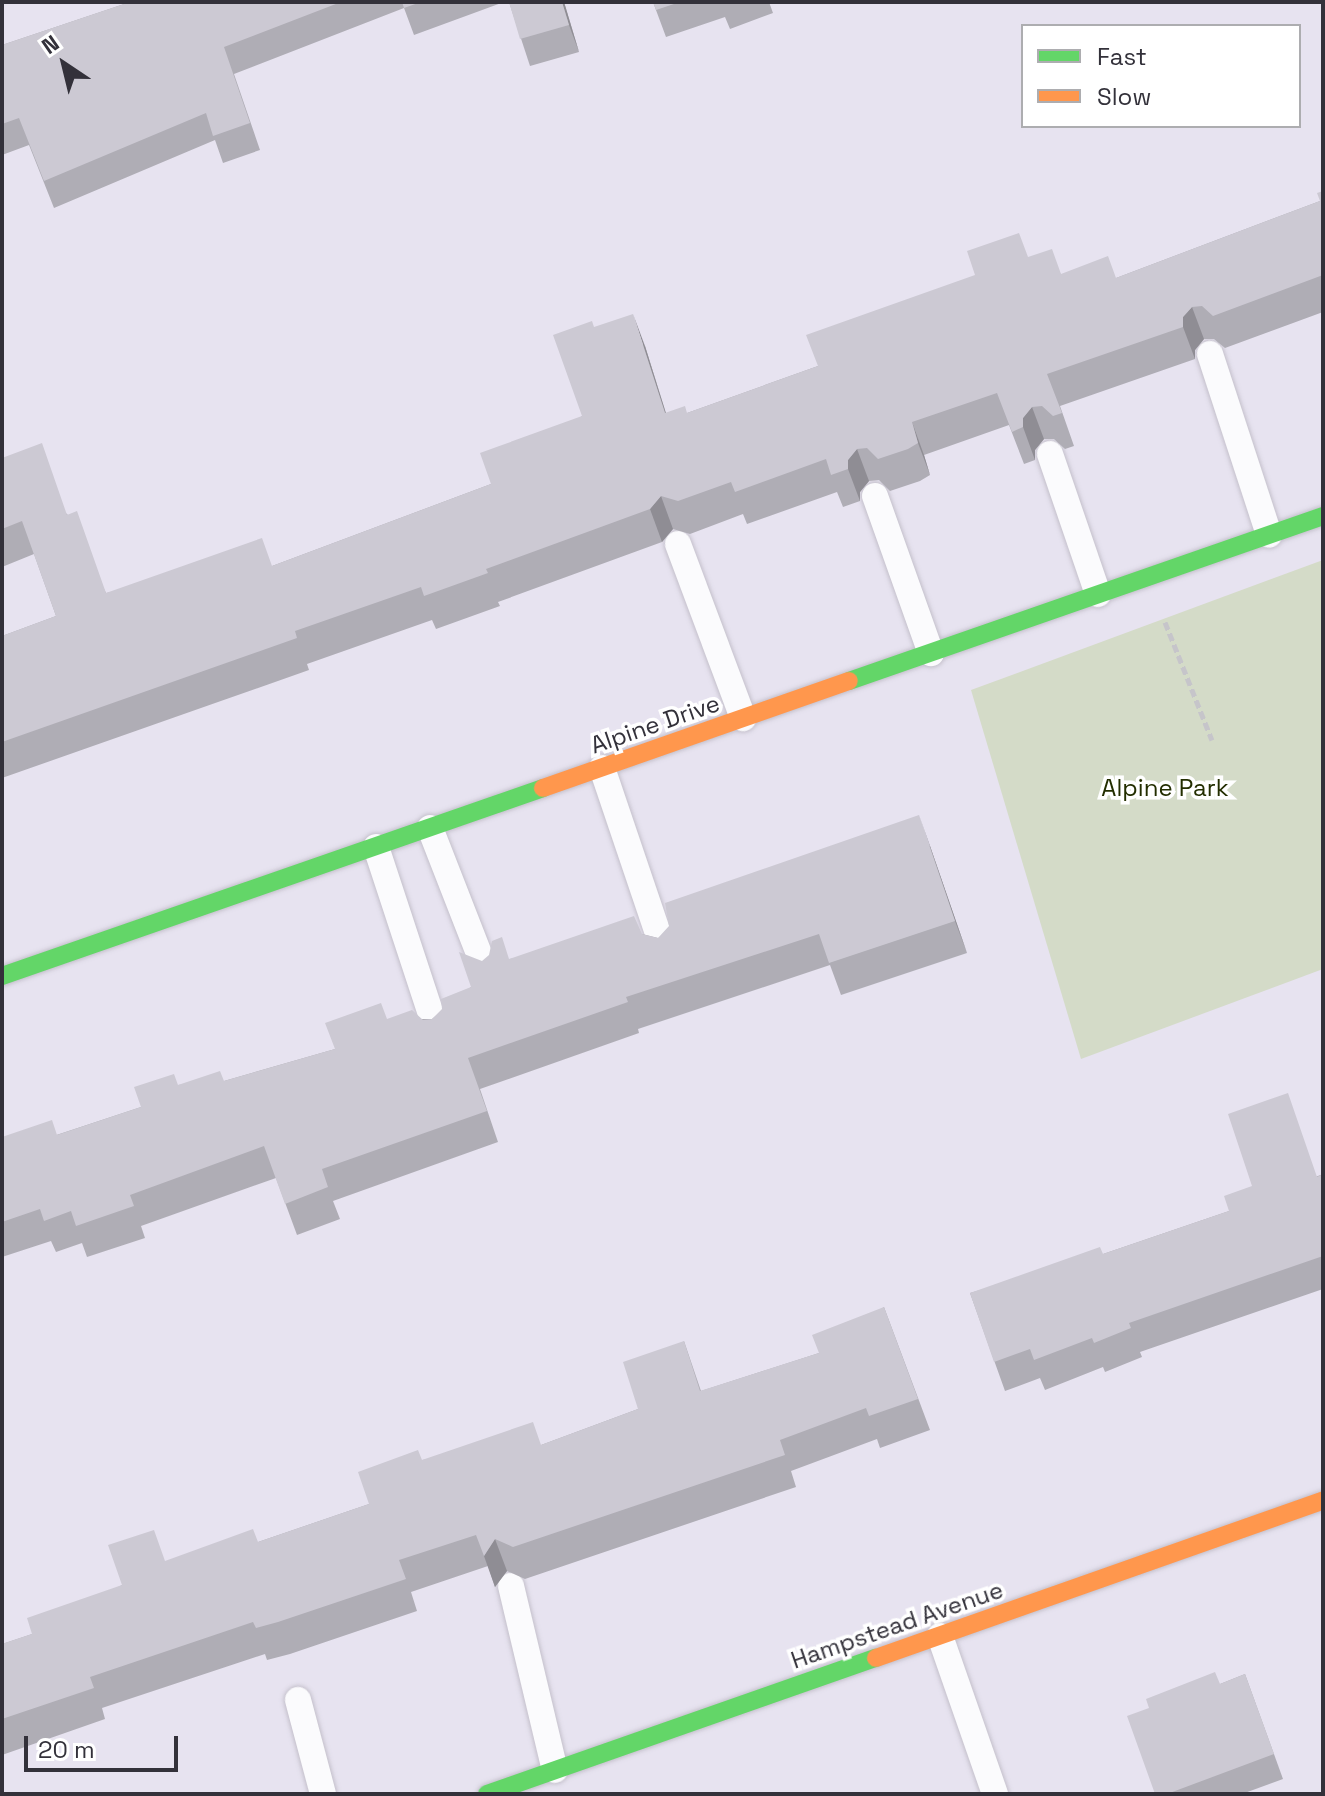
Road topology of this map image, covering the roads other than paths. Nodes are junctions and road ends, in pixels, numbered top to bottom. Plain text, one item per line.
1 (1210, 354) dead end
2 (1050, 454) dead end
3 (875, 496) dead end
4 (1323, 516) edge
5 (1269, 535) junction
6 (678, 544) dead end
7 (1098, 594) junction
8 (931, 653) junction
9 (743, 718) junction
10 (602, 768) junction
11 (430, 828) junction
12 (376, 847) junction
13 (665, 954) edge
14 (2, 976) edge
15 (488, 977) edge
16 (438, 1036) edge
17 (1323, 1501) edge
18 (511, 1586) dead end
19 (940, 1636) junction
20 (298, 1700) dead end
21 (555, 1770) junction
22 (323, 1794) edge
23 (487, 1794) edge
24 (995, 1794) edge

1 - 5 lane
2 - 7 lane
3 - 8 lane
4 - 5 street, Alpine Drive
5 - 7 street, Alpine Drive
6 - 9 lane
7 - 8 street, Alpine Drive
8 - 9 street, Alpine Drive
9 - 10 street, Alpine Drive
10 - 11 street, Alpine Drive
10 - 13 lane
11 - 12 street, Alpine Drive
11 - 15 lane
12 - 14 street, Alpine Drive
12 - 16 lane
17 - 19 street, Hampstead Avenue
18 - 21 lane
19 - 21 street, Hampstead Avenue
19 - 24 lane
20 - 22 lane
21 - 23 street, Hampstead Avenue

